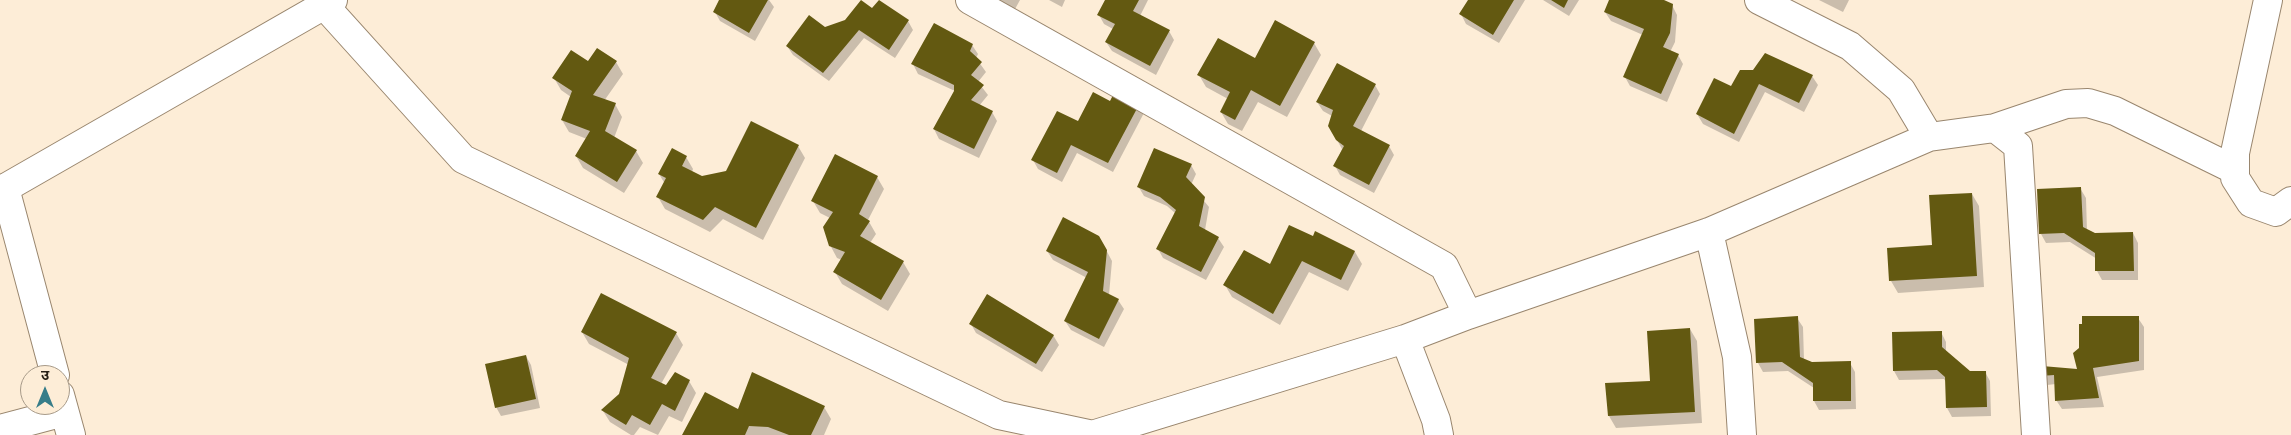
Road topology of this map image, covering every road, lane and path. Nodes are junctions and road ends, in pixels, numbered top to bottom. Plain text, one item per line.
1 (970, 0) edge
2 (1760, 0) edge
3 (2268, 0) edge
4 (328, 2) edge
5 (1995, 128) junction
6 (1929, 136) junction
7 (2235, 170) junction
8 (2, 190) edge
9 (2291, 201) edge
10 (1709, 232) junction
11 (1468, 315) junction
12 (1405, 339) junction
13 (52, 365) edge
14 (61, 415) edge
15 (0, 429) edge
16 (1093, 435) edge
17 (1439, 435) edge
18 (1742, 435) edge
19 (2036, 435) edge

1 - 11 street
2 - 6 street
3 - 7 street
4 - 8 street
4 - 16 street
5 - 6 street
5 - 7 street
5 - 19 street
6 - 10 street
7 - 9 street
8 - 13 street
10 - 11 street
10 - 18 street
11 - 12 street
12 - 16 street
12 - 17 street
14 - 15 street

